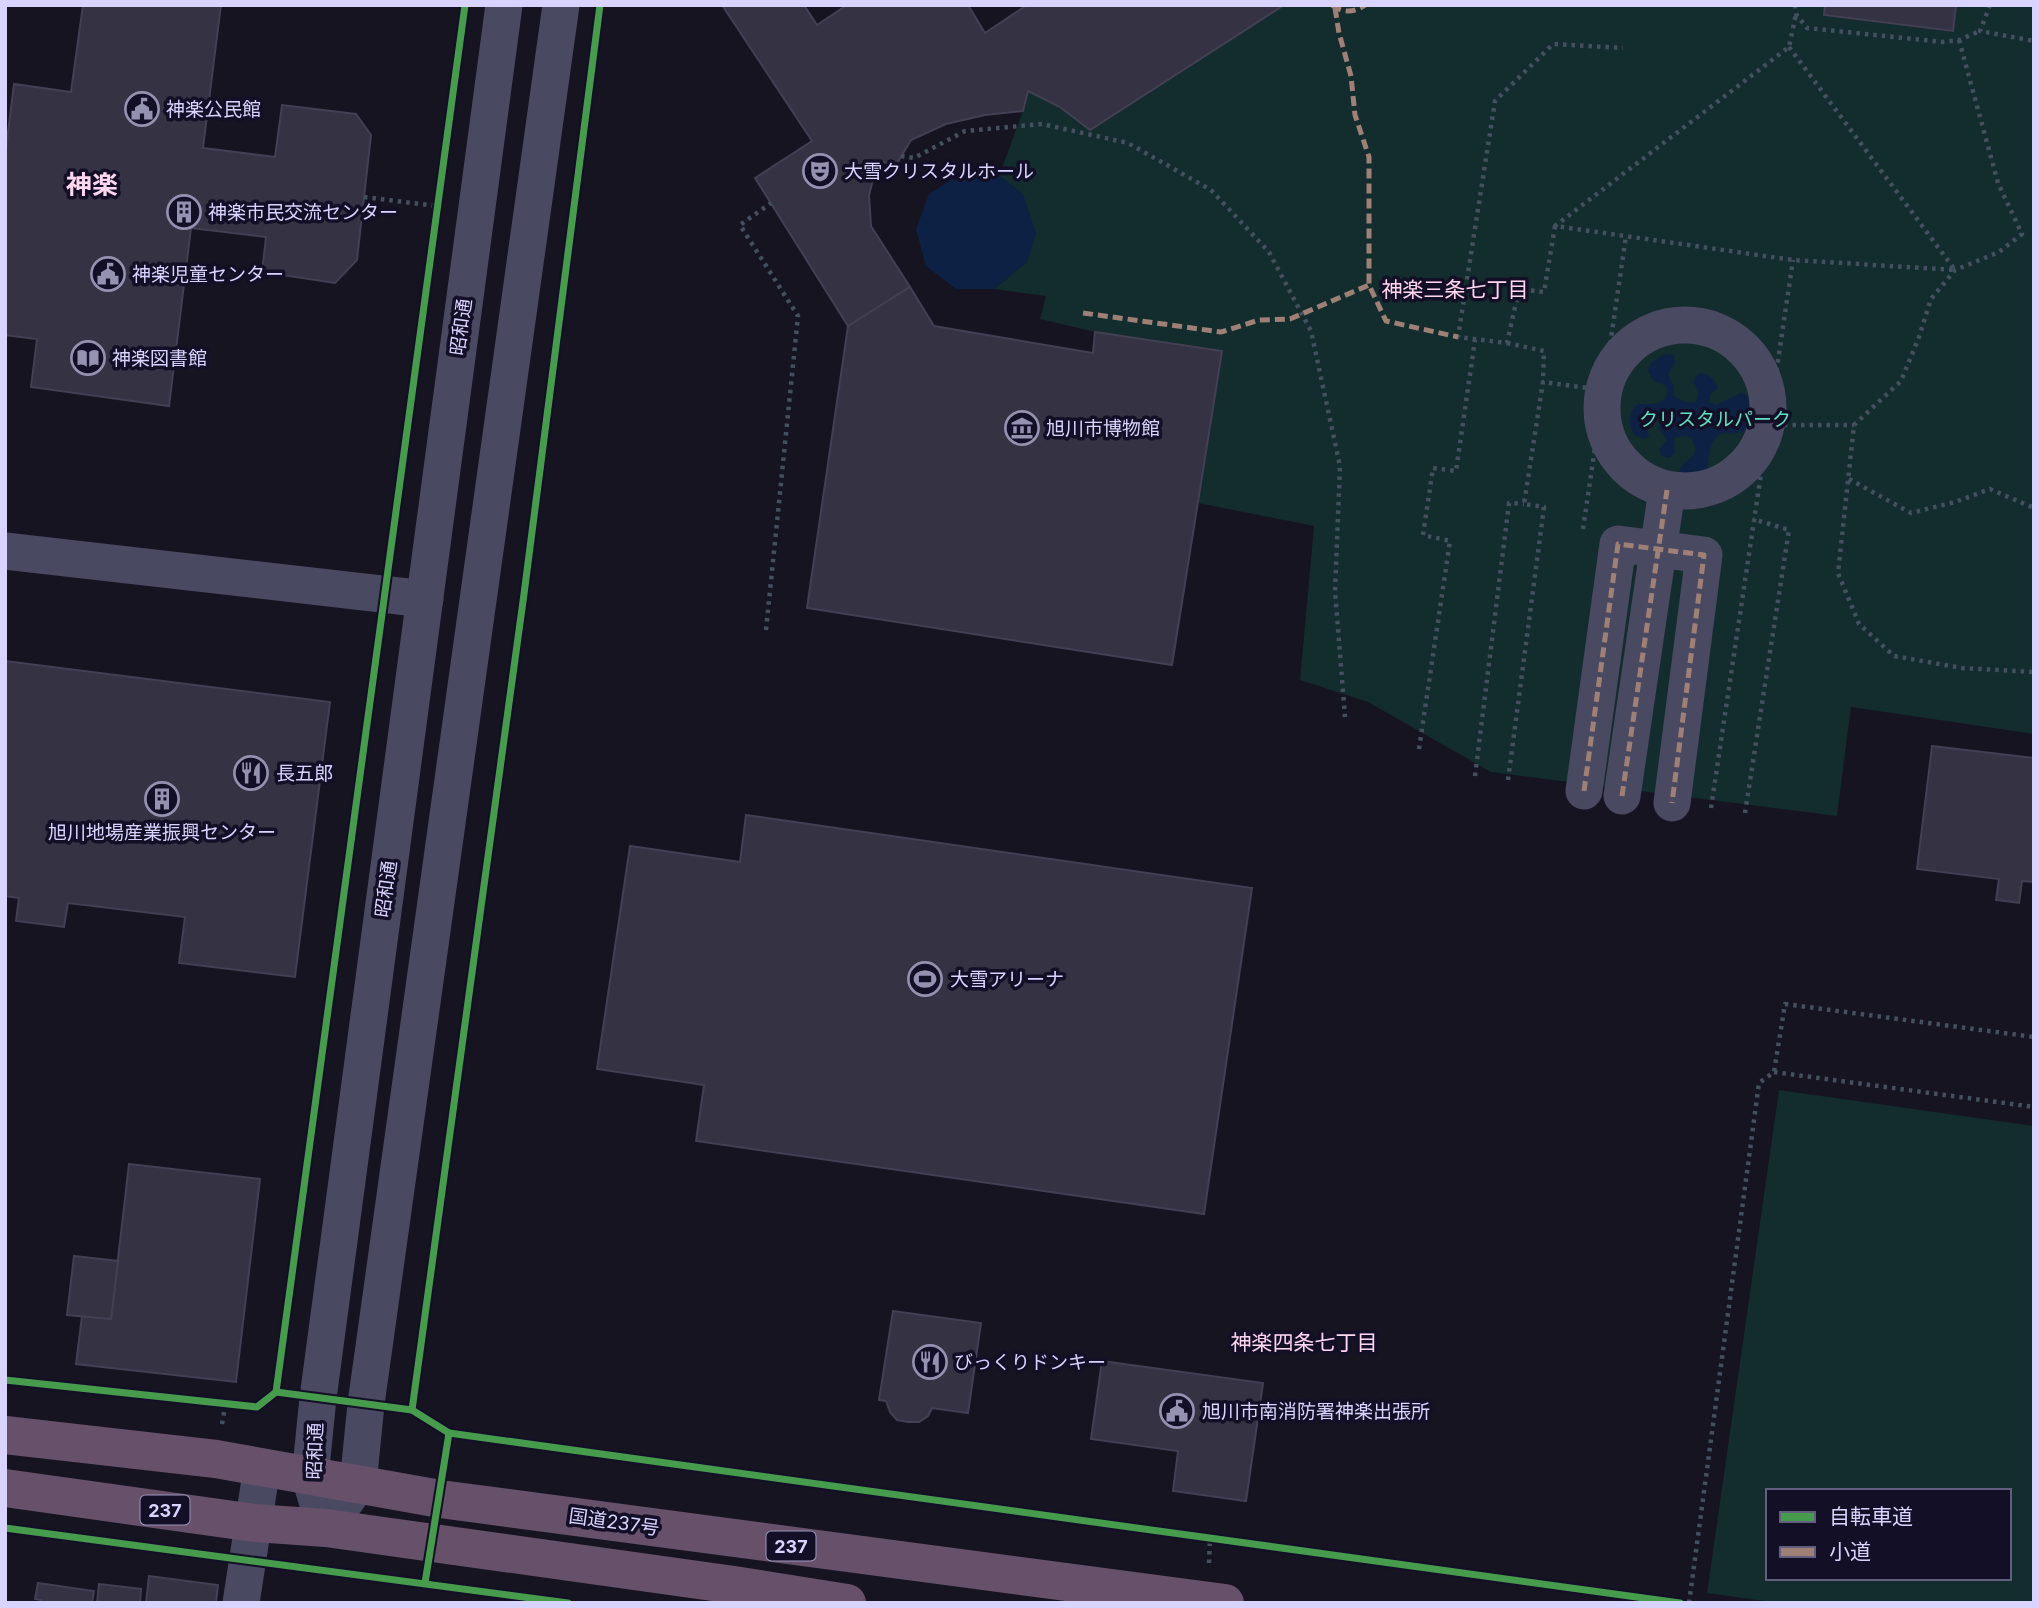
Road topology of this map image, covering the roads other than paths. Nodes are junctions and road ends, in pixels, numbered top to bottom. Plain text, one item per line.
1 (504, 5) edge
2 (561, 5) edge
3 (1667, 489) junction
4 (5, 551) edge
5 (425, 599) junction
6 (1584, 791) dead end
7 (1622, 796) dead end
8 (1672, 803) dead end
9 (5, 1435) edge
10 (262, 1467) junction
11 (310, 1477) junction
12 (358, 1485) junction
13 (5, 1488) edge
14 (254, 1523) junction
15 (326, 1528) junction
16 (733, 1594) edge
17 (241, 1603) edge
18 (847, 1603) edge
19 (1225, 1603) edge

1 - 5 street, 昭和通
2 - 12 street
3 - 3 street
3 - 7 street
4 - 5 street
5 - 11 street, 昭和通
6 - 8 street
9 - 10 highway, 国道237号 / 237
10 - 11 highway, 国道237号 / 237
10 - 14 street
11 - 12 highway, 国道237号 / 237
11 - 15 street, 昭和通
12 - 15 street, 昭和通
12 - 19 highway, 国道237号 / 237
13 - 14 highway, 237
14 - 15 highway, 237
14 - 17 street
15 - 16 highway, 237
16 - 18 highway, 237

